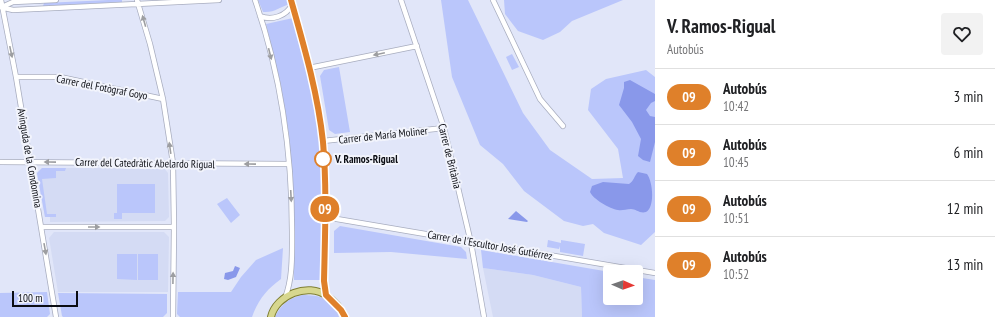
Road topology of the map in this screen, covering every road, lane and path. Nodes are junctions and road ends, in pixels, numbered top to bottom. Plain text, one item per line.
1 (1, 0) edge
2 (56, 0) edge
3 (219, 0) edge
4 (255, 0) edge
5 (401, 0) edge
6 (493, 0) edge
7 (138, 2) edge
8 (291, 3) edge
9 (1, 7) edge
10 (260, 16) junction
11 (417, 46) junction
12 (309, 68) junction
13 (16, 77) junction
14 (163, 99) junction
15 (563, 126) dead end
16 (444, 128) junction
17 (323, 141) junction
18 (0, 162) edge
19 (30, 162) junction
20 (173, 163) junction
21 (290, 164) junction
22 (325, 217) junction
23 (41, 227) junction
24 (174, 227) junction
25 (472, 243) junction
26 (655, 273) edge
27 (326, 295) junction
28 (285, 298) junction
29 (271, 316) edge
30 (56, 317) edge
31 (173, 317) edge
32 (345, 317) edge
33 (484, 317) edge

1 - 9 street, Avinguda de la Condomina
2 - 9 street
3 - 7 street
4 - 10 street
5 - 11 street, Carrer de Britània
6 - 15 street
7 - 9 street
14 -> 7 street
8 - 10 street
8 - 12 street
9 -> 13 street, Avinguda de la Condomina
10 -> 21 street
11 -> 12 street
11 - 16 street, Carrer de Britània
12 - 17 street
13 - 14 street, Carrer del Fotògraf Goyo
13 - 19 street, Avinguda de la Condomina
20 -> 14 street
16 - 17 street, Carrer de María Moliner
16 - 25 street, Carrer de Britània
17 - 22 street
18 - 19 street, Carrer del Catedràtic Abelardo Rigual
20 -> 19 street, Carrer del Catedràtic Abelardo Rigual
19 - 23 street, Avinguda de la Condomina
21 -> 20 street, Carrer del Catedràtic Abelardo Rigual
20 - 24 street
21 -> 28 street
22 - 25 street, Carrer de l'Escultor José Gutiérrez
22 - 27 street
23 -> 24 street
23 -> 30 street, Avinguda de la Condomina
31 -> 24 street
25 - 26 street, Carrer de l'Escultor José Gutiérrez
25 - 33 street, Carrer de Britània
27 - 28 main road
27 - 32 main road
28 - 29 main road

